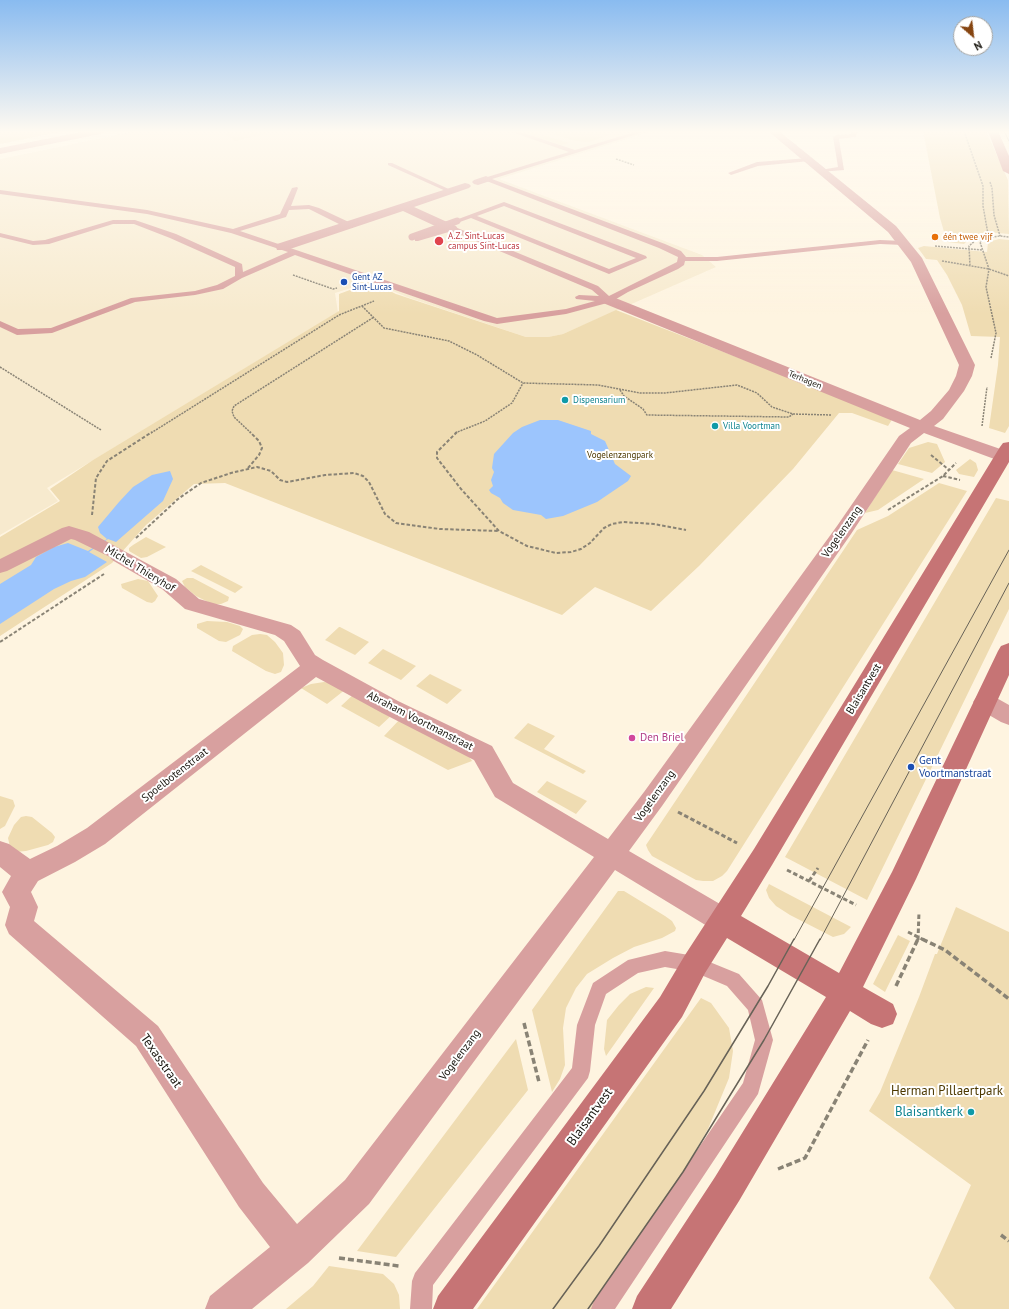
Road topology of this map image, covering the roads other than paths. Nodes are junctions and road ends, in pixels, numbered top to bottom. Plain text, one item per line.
1 (0, 192) edge
2 (293, 192) edge
3 (447, 192) edge
4 (513, 192) edge
5 (847, 192) edge
6 (403, 206) junction
7 (286, 208) junction
8 (471, 216) junction
9 (454, 225) junction
10 (350, 226) junction
11 (233, 231) junction
12 (1, 235) edge
13 (415, 238) dead end
14 (902, 243) junction
15 (282, 247) junction
16 (295, 252) junction
17 (682, 259) junction
18 (238, 277) junction
19 (579, 297) dead end
20 (608, 300) junction
21 (0, 324) edge
22 (922, 428) junction
23 (1007, 454) edge
24 (0, 568) edge
25 (284, 630) joint
26 (1009, 651) edge
27 (315, 666) junction
28 (984, 702) junction
29 (1009, 716) edge
30 (0, 852) edge
31 (611, 855) junction
32 (28, 873) junction
33 (722, 920) junction
34 (695, 964) junction
35 (844, 992) junction
36 (882, 1014) road end
37 (301, 1244) junction
38 (223, 1309) edge
39 (421, 1309) edge
40 (451, 1309) edge
41 (602, 1309) edge
42 (650, 1309) edge

1 - 11 lane
2 - 7 lane
3 - 6 street
4 - 17 lane
5 - 14 street, Vogelenzang
6 - 9 street
6 - 10 street
7 - 10 lane
7 - 11 lane
8 - 8 lane
8 - 9 lane
9 - 13 lane
9 - 20 lane
10 - 15 street
11 - 15 lane
12 - 18 lane
14 - 17 lane
14 - 22 street, Vogelenzang
15 - 16 lane
16 - 18 lane
16 - 20 lane
17 - 20 lane
18 - 21 lane
19 - 20 lane
20 - 22 street, Terhagen
22 - 23 street, Terhagen
22 - 31 street, Vogelenzang
23 - 33 main road, Blaisantvest
24 - 25 street, Michel Thieryhof
25 - 27 street, Abraham Voortmanstraat
26 - 28 main road
27 - 31 street, Abraham Voortmanstraat
27 - 32 street, Spoelbotenstraat
28 - 29 street
28 - 35 main road
30 - 32 street
31 - 33 street, Abraham Voortmanstraat
31 - 37 street, Vogelenzang
32 - 37 street, Texasstraat
33 - 34 main road, Blaisantvest
33 - 35 main road
34 - 39 lane
34 - 40 main road, Blaisantvest
34 - 41 lane
35 - 36 main road
35 - 42 main road
37 - 38 street, Vogelenzang

